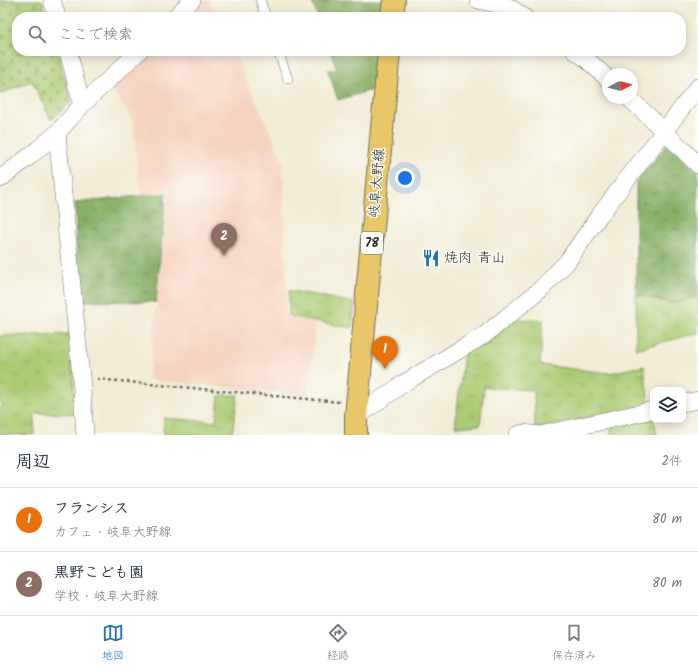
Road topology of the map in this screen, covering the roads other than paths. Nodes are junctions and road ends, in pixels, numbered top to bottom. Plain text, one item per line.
1 (52, 0) edge
2 (192, 0) edge
3 (260, 0) edge
4 (394, 0) edge
5 (478, 0) edge
6 (56, 12) edge
7 (179, 12) edge
8 (264, 12) edge
9 (393, 12) edge
10 (516, 12) edge
11 (69, 56) edge
12 (134, 56) edge
13 (280, 56) edge
14 (389, 56) edge
15 (582, 56) edge
16 (602, 74) edge
17 (288, 79) dead end
18 (698, 87) edge
19 (636, 104) edge
20 (82, 105) junction
21 (664, 130) junction
22 (57, 133) junction
23 (698, 165) edge
24 (0, 178) edge
25 (698, 400) edge
26 (686, 402) edge
27 (650, 411) edge
28 (356, 426) edge
29 (85, 435) edge
30 (517, 435) edge

1 - 6 street
2 - 7 street
3 - 8 lane
4 - 9 main road
5 - 10 street
11 - 20 street
12 - 20 street
13 - 17 lane
14 - 28 main road, 岐阜大野線 / 78
15 - 16 street
18 - 21 street
19 - 21 street
20 - 22 street
21 - 23 street
21 - 28 street
22 - 24 street
22 - 29 street
25 - 26 street
27 - 30 street

